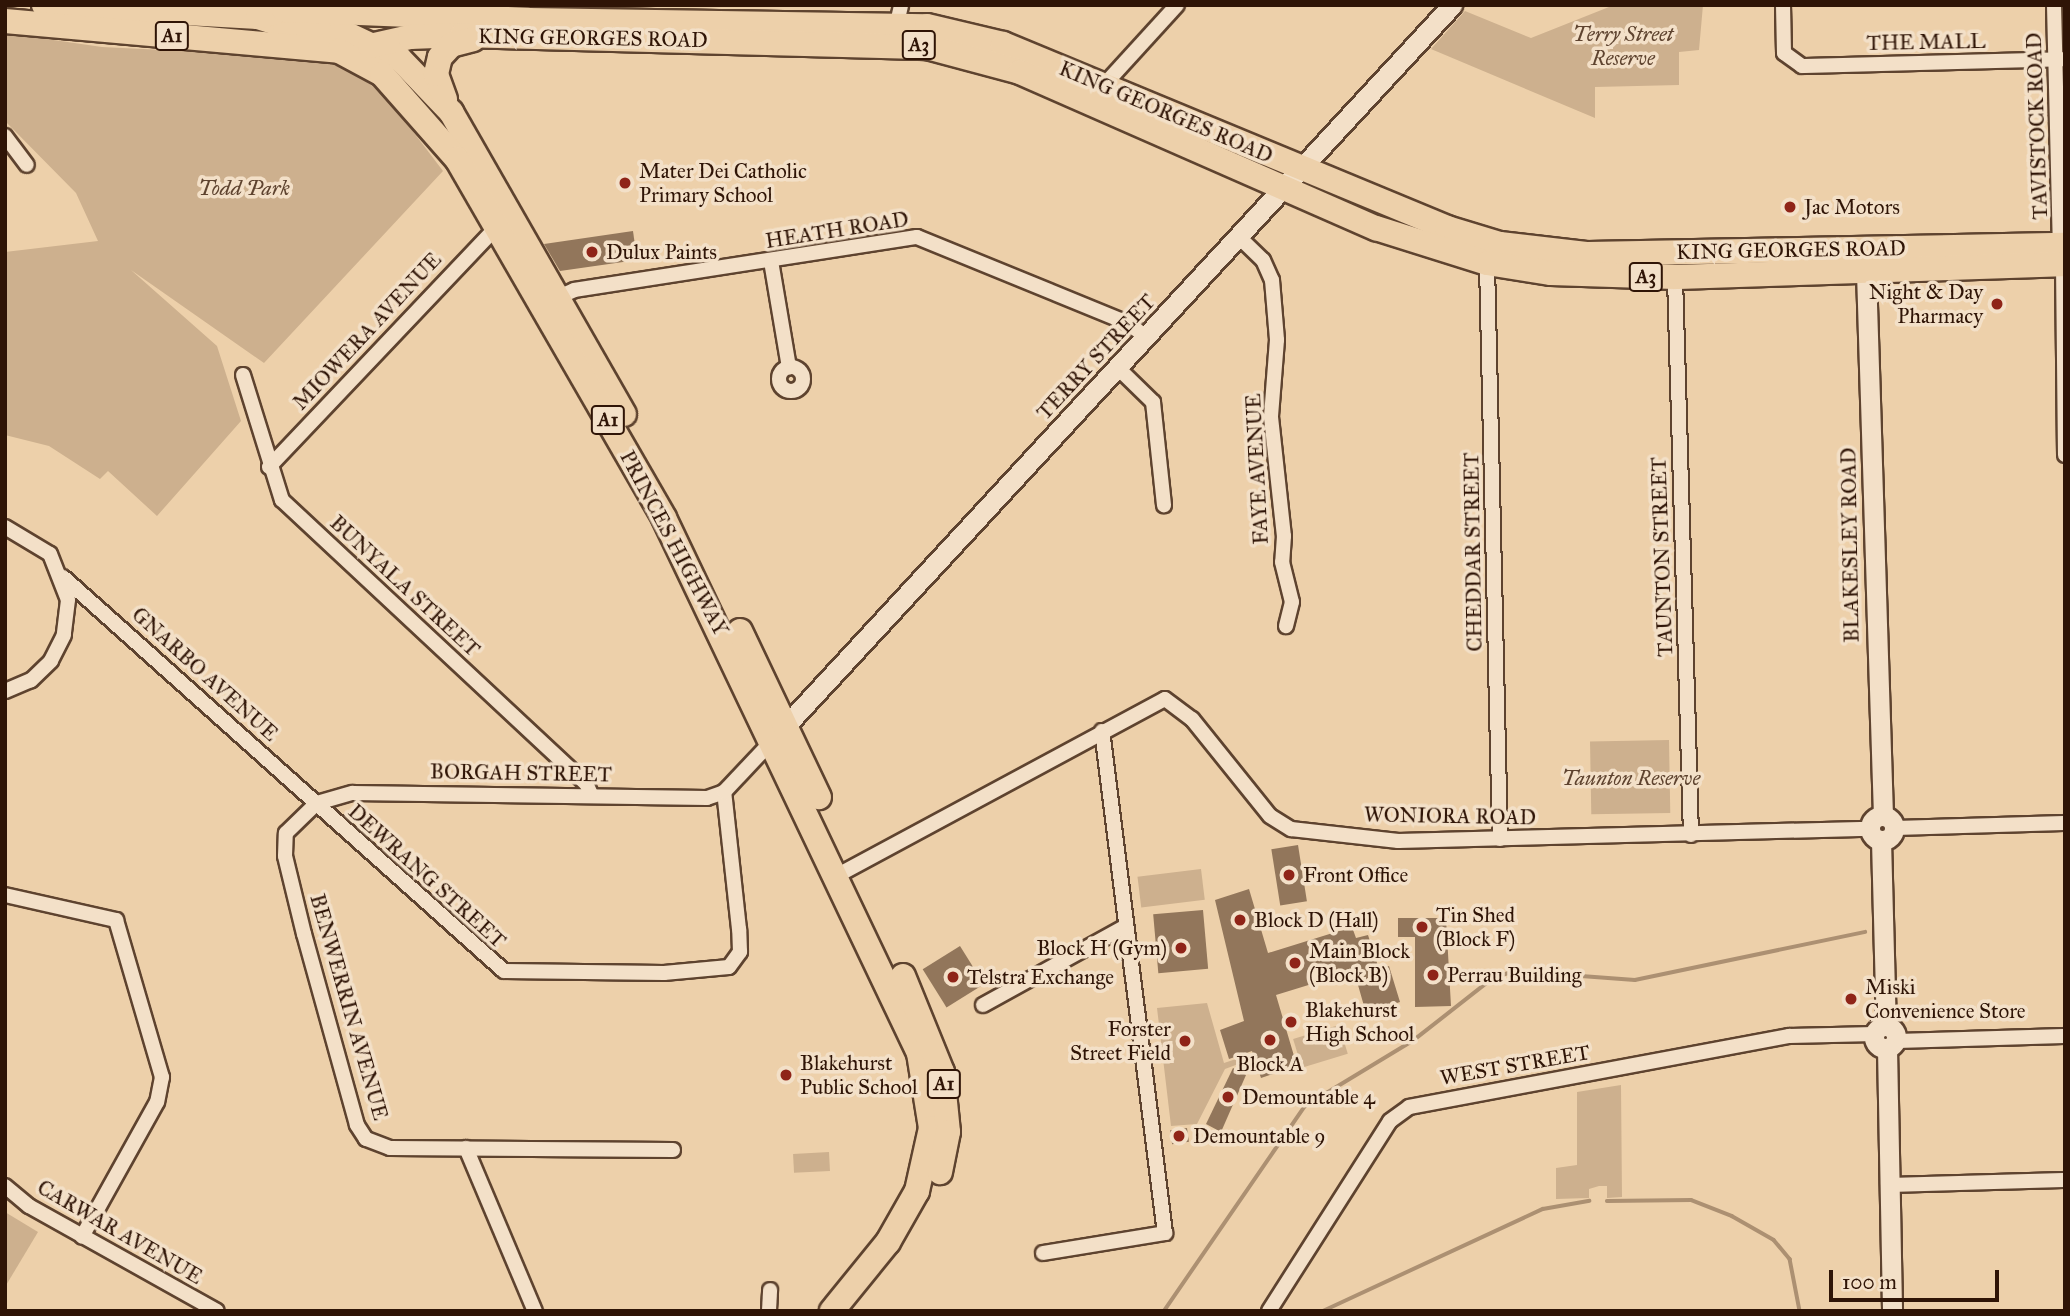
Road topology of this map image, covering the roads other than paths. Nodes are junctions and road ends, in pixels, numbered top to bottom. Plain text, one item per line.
1 (44, 5) edge
2 (1177, 5) edge
3 (1452, 5) edge
4 (1783, 5) edge
5 (2054, 5) edge
6 (375, 9) edge
7 (188, 10) edge
8 (899, 14) edge
9 (258, 17) junction
10 (5, 21) edge
11 (586, 21) edge
12 (484, 37) junction
13 (377, 57) junction
14 (2060, 59) edge
15 (1104, 85) junction
16 (451, 112) junction
17 (5, 136) edge
18 (27, 165) dead end
19 (1300, 168) junction
20 (1283, 187) junction
21 (498, 226) junction
22 (1239, 237) junction
23 (1903, 248) junction
24 (1800, 250) junction
25 (2063, 254) edge
26 (771, 261) junction
27 (1487, 263) junction
28 (1866, 272) junction
29 (1675, 277) junction
30 (550, 301) junction
31 (1146, 337) junction
32 (789, 367) dead end
33 (1118, 368) junction
34 (243, 375) dead end
35 (2065, 455) edge
36 (269, 467) junction
37 (1164, 505) dead end
38 (5, 527) edge
39 (63, 577) junction
40 (1286, 626) dead end
41 (5, 691) edge
42 (1102, 731) junction
43 (780, 732) junction
44 (724, 792) junction
45 (591, 794) junction
46 (317, 803) junction
47 (2065, 823) edge
48 (1882, 828) junction
49 (1691, 835) junction
50 (1500, 839) junction
51 (844, 872) junction
52 (5, 895) edge
53 (1126, 926) junction
54 (984, 1005) dead end
55 (2065, 1036) edge
56 (1886, 1037) junction
57 (466, 1148) junction
58 (673, 1150) dead end
59 (2065, 1180) edge
60 (1888, 1185) junction
61 (5, 1186) edge
62 (82, 1237) junction
63 (1043, 1253) dead end
64 (770, 1290) dead end
65 (191, 1297) junction
66 (183, 1311) edge
67 (217, 1311) edge
68 (535, 1311) edge
69 (769, 1311) edge
70 (832, 1311) edge
71 (853, 1311) edge
72 (1269, 1311) edge
73 (1892, 1311) edge

1 - 7 highway, PRINCES HIGHWAY / A1
2 - 15 street
3 - 19 street, TERRY STREET
4 - 14 street, THE MALL
5 - 14 street, TAVISTOCK ROAD
6 - 9 highway, KING GEORGES ROAD / A3
6 - 11 highway, KING GEORGES ROAD / A3
6 - 13 highway
7 - 9 highway, PRINCES HIGHWAY / A1
8 - 11 highway, KING GEORGES ROAD / A3
8 - 15 highway, KING GEORGES ROAD / A3
9 - 13 highway, PRINCES HIGHWAY / A1
10 - 13 highway, PRINCES HIGHWAY / A1
11 - 12 highway, KING GEORGES ROAD / A3
11 - 20 highway, KING GEORGES ROAD / A3
12 - 13 highway, KING GEORGES ROAD / A3
12 - 16 highway
13 - 16 highway, PRINCES HIGHWAY / A1
13 - 21 highway, PRINCES HIGHWAY / A1
14 - 25 street, TAVISTOCK ROAD
15 - 19 highway, KING GEORGES ROAD / A3
16 - 30 highway, PRINCES HIGHWAY / A1
17 - 18 street
19 - 20 street, TERRY STREET
19 - 24 highway, KING GEORGES ROAD / A3
20 - 22 street, TERRY STREET
20 - 27 highway, KING GEORGES ROAD / A3
21 - 30 highway, PRINCES HIGHWAY / A1
21 - 36 street, MIOWERA AVENUE
22 - 31 street, TERRY STREET
22 - 40 street, FAYE AVENUE
23 - 24 highway, KING GEORGES ROAD / A3
23 - 25 highway, KING GEORGES ROAD / A3
23 - 28 highway
24 - 28 highway
25 - 28 highway, KING GEORGES ROAD / A3
25 - 35 street, TAVISTOCK ROAD
26 - 30 street, HEATH ROAD
26 - 31 street, HEATH ROAD
26 - 32 street
27 - 29 highway, KING GEORGES ROAD / A3
27 - 50 street, CHEDDAR STREET
28 - 29 highway, KING GEORGES ROAD / A3
28 - 48 street, BLAKESLEY ROAD
29 - 49 street, TAUNTON STREET
30 - 43 highway, PRINCES HIGHWAY / A1
31 - 33 street, TERRY STREET
33 - 37 street
33 - 43 street, TERRY STREET
34 - 36 street, BUNYALA STREET
36 - 45 street, BUNYALA STREET
38 - 39 street, GNARBO AVENUE
39 - 41 street
39 - 46 street, GNARBO AVENUE
42 - 50 street, WONIORA ROAD
42 - 51 street, WONIORA ROAD
42 - 53 street
43 - 44 street
43 - 51 highway, PRINCES HIGHWAY / A1
44 - 45 street, BORGAH STREET
44 - 46 street, DEWRANG STREET
45 - 46 street, BORGAH STREET
46 - 57 street, BENWERRIN AVENUE
47 - 48 street, WONIORA ROAD
48 - 49 street, WONIORA ROAD
48 - 56 street, BLAKESLEY ROAD
49 - 50 street, WONIORA ROAD
51 - 70 highway, PRINCES HIGHWAY / A1
51 - 71 highway, PRINCES HIGHWAY / A1
52 - 62 street
53 - 54 street
53 - 63 street
55 - 56 street, WEST STREET
56 - 60 street, BLAKESLEY ROAD
56 - 72 street, WEST STREET
57 - 58 street, BENWERRIN AVENUE
57 - 68 street
59 - 60 street
60 - 73 street, BLAKESLEY ROAD
61 - 62 street, CARWAR AVENUE
62 - 65 street, CARWAR AVENUE
64 - 69 street
65 - 66 street
65 - 67 street, CARWAR AVENUE

